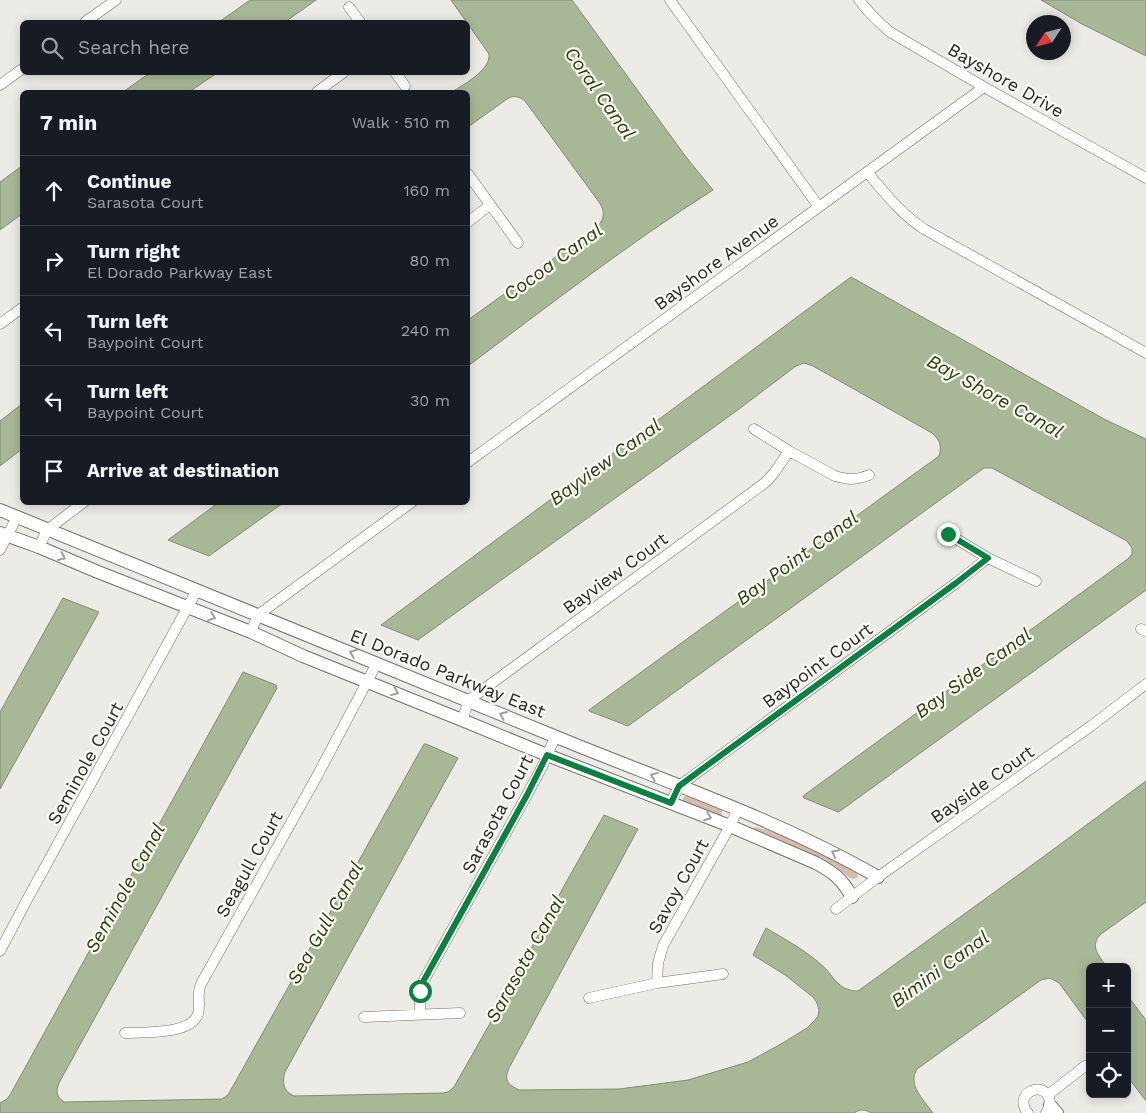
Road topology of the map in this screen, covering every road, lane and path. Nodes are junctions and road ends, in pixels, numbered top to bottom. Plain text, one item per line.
1 (116, 0) edge
2 (670, 0) edge
3 (859, 0) edge
4 (349, 7) dead end
5 (88, 20) edge
6 (359, 20) edge
7 (20, 70) edge
8 (340, 75) edge
9 (397, 75) edge
10 (0, 85) edge
11 (405, 86) dead end
12 (984, 88) junction
13 (320, 90) edge
14 (867, 172) junction
15 (470, 177) edge
16 (1146, 178) edge
17 (490, 205) junction
18 (819, 206) junction
19 (470, 220) edge
20 (518, 243) dead end
21 (20, 309) edge
22 (0, 324) edge
23 (1146, 353) edge
24 (754, 429) dead end
25 (789, 452) junction
26 (470, 461) edge
27 (869, 475) dead end
28 (80, 505) edge
29 (408, 505) edge
30 (0, 510) edge
31 (17, 517) junction
32 (47, 530) junction
33 (4, 534) edge
34 (948, 534) dead end
35 (39, 547) junction
36 (0, 550) edge
37 (988, 558) junction
38 (1036, 581) dead end
39 (198, 590) junction
40 (188, 608) junction
41 (258, 615) junction
42 (251, 632) junction
43 (377, 663) junction
44 (368, 681) junction
45 (1146, 684) edge
46 (469, 700) junction
47 (462, 720) junction
48 (555, 736) junction
49 (547, 755) junction
50 (679, 786) junction
51 (671, 803) junction
52 (738, 809) junction
53 (730, 826) junction
54 (878, 877) junction
55 (852, 897) junction
56 (836, 909) dead end
57 (0, 951) edge
58 (723, 974) dead end
59 (658, 983) junction
60 (588, 998) dead end
61 (460, 1013) dead end
62 (420, 1014) junction
63 (364, 1017) dead end
64 (125, 1033) dead end
65 (1085, 1066) dead end
66 (1050, 1106) edge
67 (1025, 1112) edge

1 - 5 street
2 - 18 street
3 - 12 street, Bayshore Drive
4 - 6 street
7 - 10 street
8 - 13 street
9 - 11 street
12 - 14 street, Bayshore Avenue
12 - 16 street, Bayshore Drive
14 - 18 street, Bayshore Avenue
14 - 23 street
15 - 17 street
17 - 19 street
17 - 20 street
18 - 26 street, Bayshore Avenue
21 - 22 street
24 - 25 street
25 - 27 street
25 - 46 street, Bayview Court
28 - 32 street
29 - 41 street
30 - 31 street, El Dorado Parkway East
31 - 32 street, El Dorado Parkway East
31 - 33 street
32 - 35 street
32 - 39 street, El Dorado Parkway East
33 - 35 street
33 - 36 street
34 - 37 street
35 -> 40 street
37 - 38 street
37 - 50 street, Baypoint Court
39 - 40 street, Seminole Court
39 - 41 street, El Dorado Parkway East
40 -> 42 street
40 - 57 street, Seminole Court
41 - 42 street
43 -> 41 street, El Dorado Parkway East
42 - 44 street
43 - 44 street, Seagull Court
43 - 46 street, El Dorado Parkway East
44 -> 47 street
44 - 64 street, Seagull Court
45 - 54 street, Bayside Court
46 - 47 street
48 -> 46 street, El Dorado Parkway East
47 - 49 street
48 - 49 street, Sarasota Court
50 -> 48 street, El Dorado Parkway East
49 - 51 street
49 - 62 street, Sarasota Court
50 - 51 street, Baypoint Court
50 - 52 street, El Dorado Parkway East
51 -> 53 street
52 - 53 street, Savoy Court
54 -> 52 street, El Dorado Parkway East
53 - 55 street
53 - 59 street, Savoy Court
54 - 55 street, Bayside Court
55 - 56 street, Bayside Court
58 - 59 street
59 - 60 street
61 - 62 street
62 - 63 street
65 - 66 street
66 - 67 street

